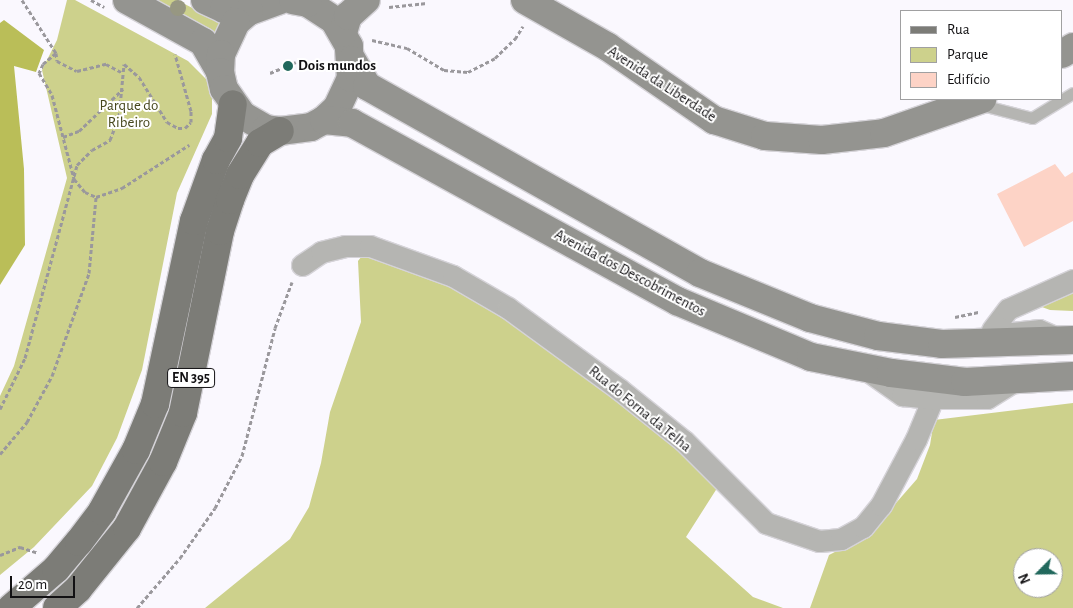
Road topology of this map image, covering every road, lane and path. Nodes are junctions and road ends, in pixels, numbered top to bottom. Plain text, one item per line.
1 (22, 0) edge
2 (91, 0) edge
3 (205, 0) edge
4 (280, 0) edge
5 (348, 0) edge
6 (300, 2) edge
7 (530, 2) edge
8 (427, 3) dead end
9 (374, 4) edge
10 (118, 5) edge
11 (249, 11) junction
12 (185, 33) junction
13 (353, 44) junction
14 (56, 53) junction
15 (296, 62) dead end
16 (121, 72) junction
17 (220, 72) junction
18 (270, 73) dead end
19 (123, 89) junction
20 (1060, 100) edge
21 (978, 101) edge
22 (233, 104) junction
23 (324, 120) junction
24 (280, 131) junction
25 (63, 137) junction
26 (190, 145) dead end
27 (74, 179) junction
28 (96, 197) junction
29 (302, 264) joint
30 (1073, 280) edge
31 (1008, 309) junction
32 (950, 319) dead end
33 (979, 330) junction
34 (1073, 340) edge
35 (942, 344) junction
36 (864, 368) junction
37 (1073, 376) edge
38 (1016, 380) junction
39 (933, 398) junction
40 (0, 409) edge
41 (0, 454) edge
42 (0, 554) edge
43 (41, 554) dead end
44 (11, 608) edge
45 (57, 608) edge
46 (137, 608) edge

1 - 14 path
2 - 10 path
3 - 11 main road
4 - 11 main road
5 - 6 main road
6 - 13 main road
7 - 13 path
7 - 21 main road, Avenida da Liberdade
8 - 9 path
9 - 13 main road
10 - 12 main road
11 - 17 main road
12 - 16 path
12 - 17 main road
13 - 23 main road
13 - 35 main road
14 - 16 path
14 - 25 path
15 - 18 path
16 - 19 path
17 - 22 main road
19 - 25 path
19 - 27 path
20 - 21 lane
22 - 24 main road
22 - 44 main road, EN 395
23 - 24 main road
23 - 36 main road, Avenida dos Descobrimentos
24 - 45 main road, EN 395
25 - 27 path
26 - 28 path
27 - 28 path
27 - 40 path
28 - 41 path
29 - 39 street, Rua do Forna da Telha
29 - 46 path
30 - 31 street
31 - 32 path
31 - 33 street
33 - 34 lane
33 - 35 lane
34 - 35 main road
36 - 38 main road, Avenida dos Descobrimentos
36 - 39 street
37 - 38 main road, Avenida dos Descobrimentos
38 - 39 street
42 - 43 path

